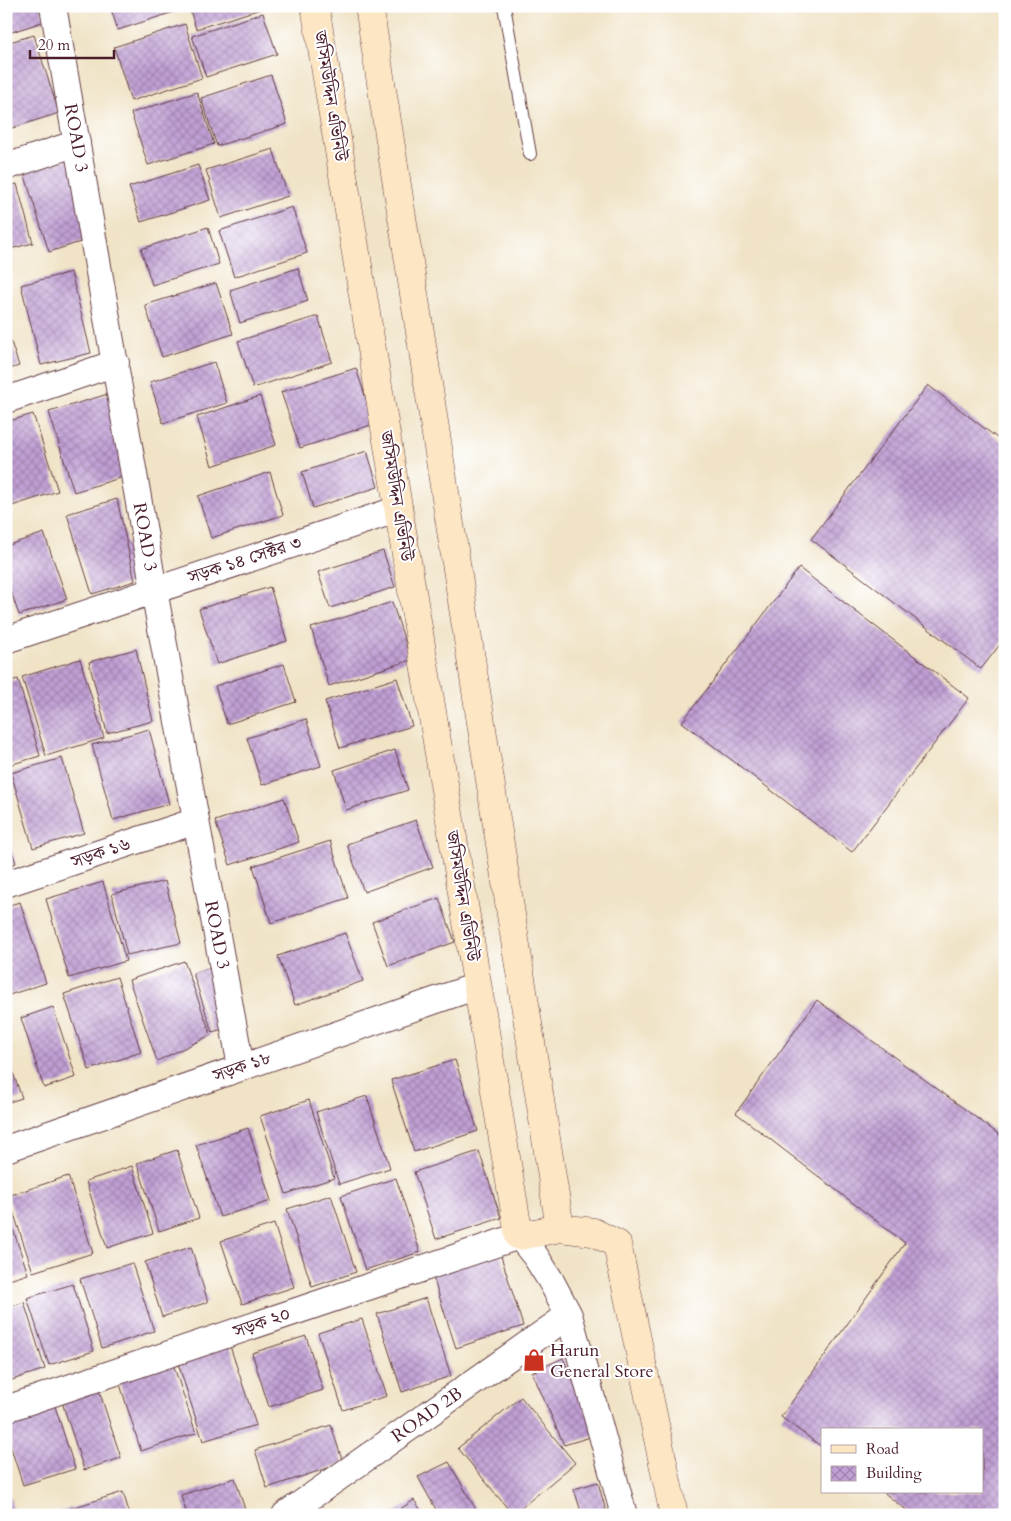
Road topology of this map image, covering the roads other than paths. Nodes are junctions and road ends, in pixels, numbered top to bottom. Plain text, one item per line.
1 (54, 6) edge
2 (315, 6) edge
3 (369, 6) edge
4 (504, 6) edge
5 (77, 143) junction
6 (530, 154) dead end
7 (6, 167) edge
8 (116, 363) junction
9 (6, 400) edge
10 (399, 508) junction
11 (154, 590) junction
12 (6, 640) edge
13 (196, 821) junction
14 (6, 884) edge
15 (520, 977) junction
16 (477, 986) junction
17 (241, 1067) junction
18 (6, 1149) edge
19 (560, 1228) junction
20 (519, 1236) junction
21 (569, 1315) junction
22 (6, 1409) edge
23 (285, 1515) edge
24 (624, 1515) edge
25 (674, 1515) edge

1 - 5 street, ROAD 3
2 - 10 street, জসিমউদ্দিন এভিনিউ
3 - 15 street
4 - 6 lane
5 - 7 street
5 - 8 street, ROAD 3
8 - 9 street
8 - 11 street, ROAD 3
10 - 11 street, সড়ক ১৪ সেক্টর ৩
10 - 16 street, জসিমউদ্দিন এভিনিউ
11 - 12 street, সড়ক ১৪ সেক্টর ৩
11 - 13 street, ROAD 3
13 - 14 street, সড়ক ১৬
13 - 17 street, ROAD 3
15 - 16 street, জসিমউদ্দিন এভিনিউ
15 - 19 street
16 - 17 street, সড়ক ১৮
16 - 20 street, জসিমউদ্দিন এভিনিউ
17 - 18 street, সড়ক ১৮
19 - 20 street
19 - 25 street
20 - 21 street
20 - 22 street, সড়ক ২০
21 - 23 street, ROAD 2B
21 - 24 street

